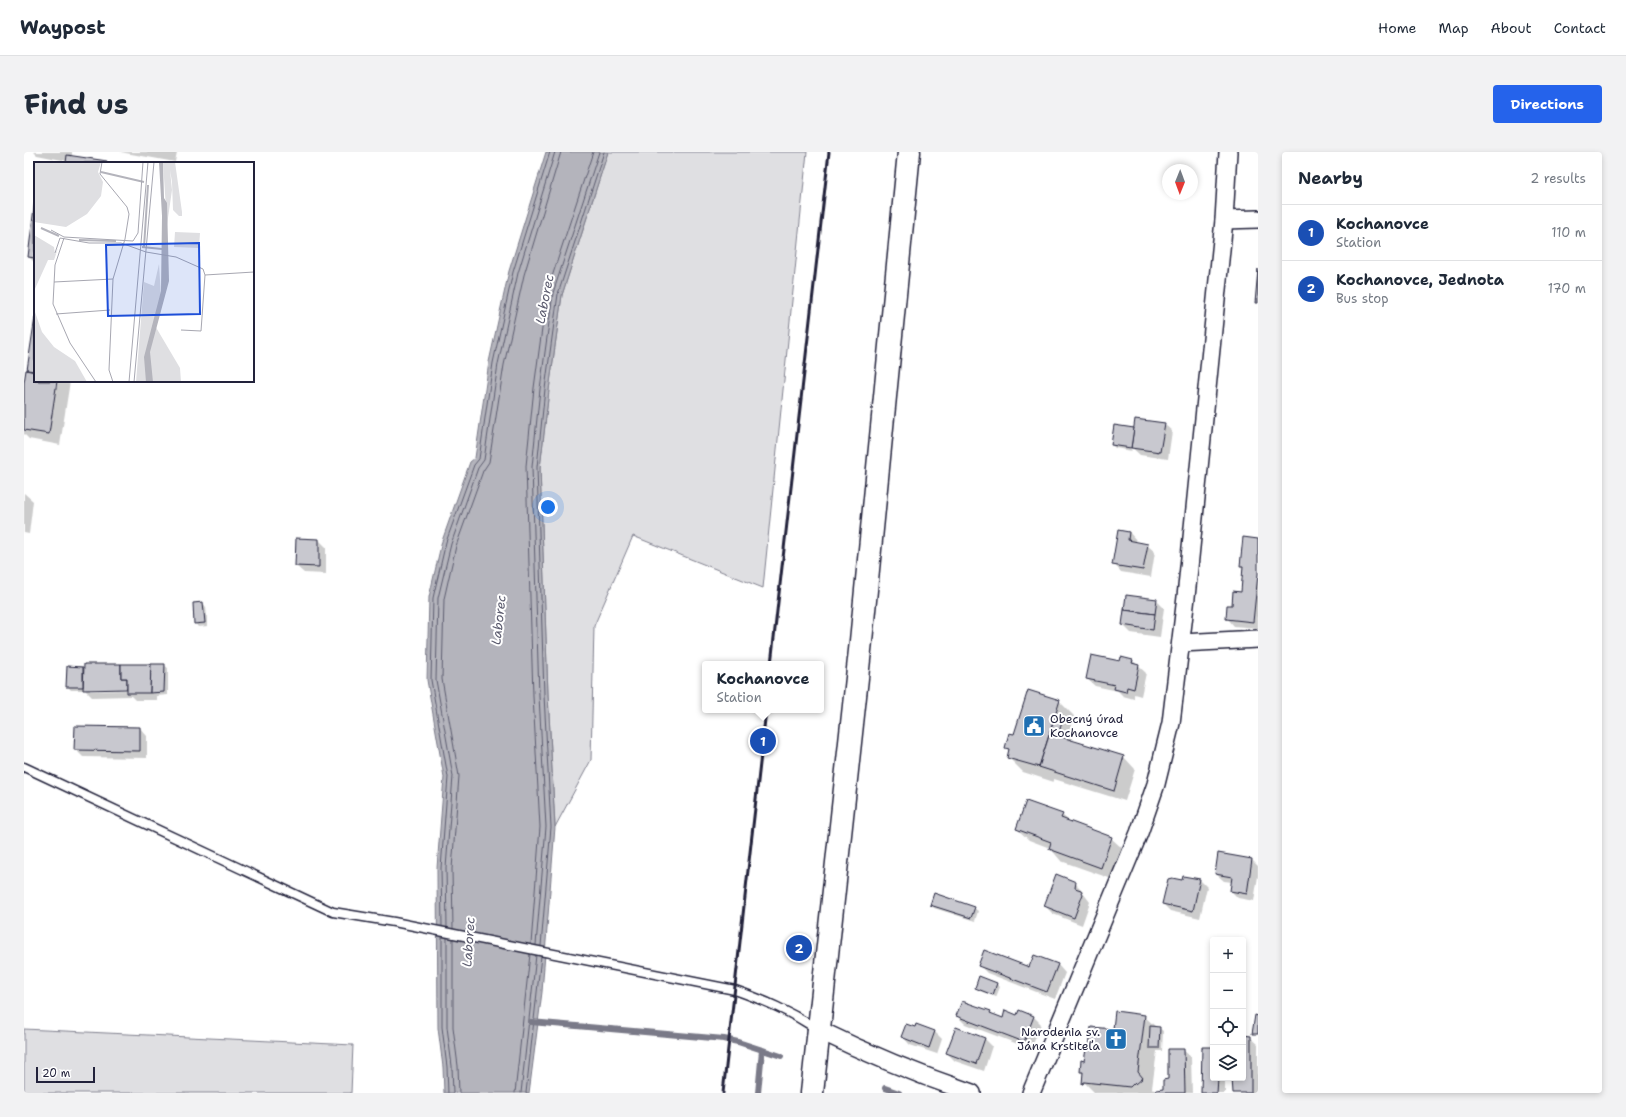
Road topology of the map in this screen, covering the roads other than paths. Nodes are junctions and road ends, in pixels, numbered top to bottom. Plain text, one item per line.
1 (909, 152) edge
2 (1228, 152) edge
3 (1258, 219) edge
4 (1224, 220) junction
5 (1258, 639) edge
6 (1181, 643) junction
7 (24, 767) edge
8 (819, 1030) junction
9 (812, 1093) edge
10 (972, 1093) edge
11 (1031, 1093) edge

1 - 8 main road
2 - 4 street
3 - 4 street
4 - 6 street
5 - 6 street
6 - 11 street
7 - 8 lane
8 - 9 main road
8 - 10 street

